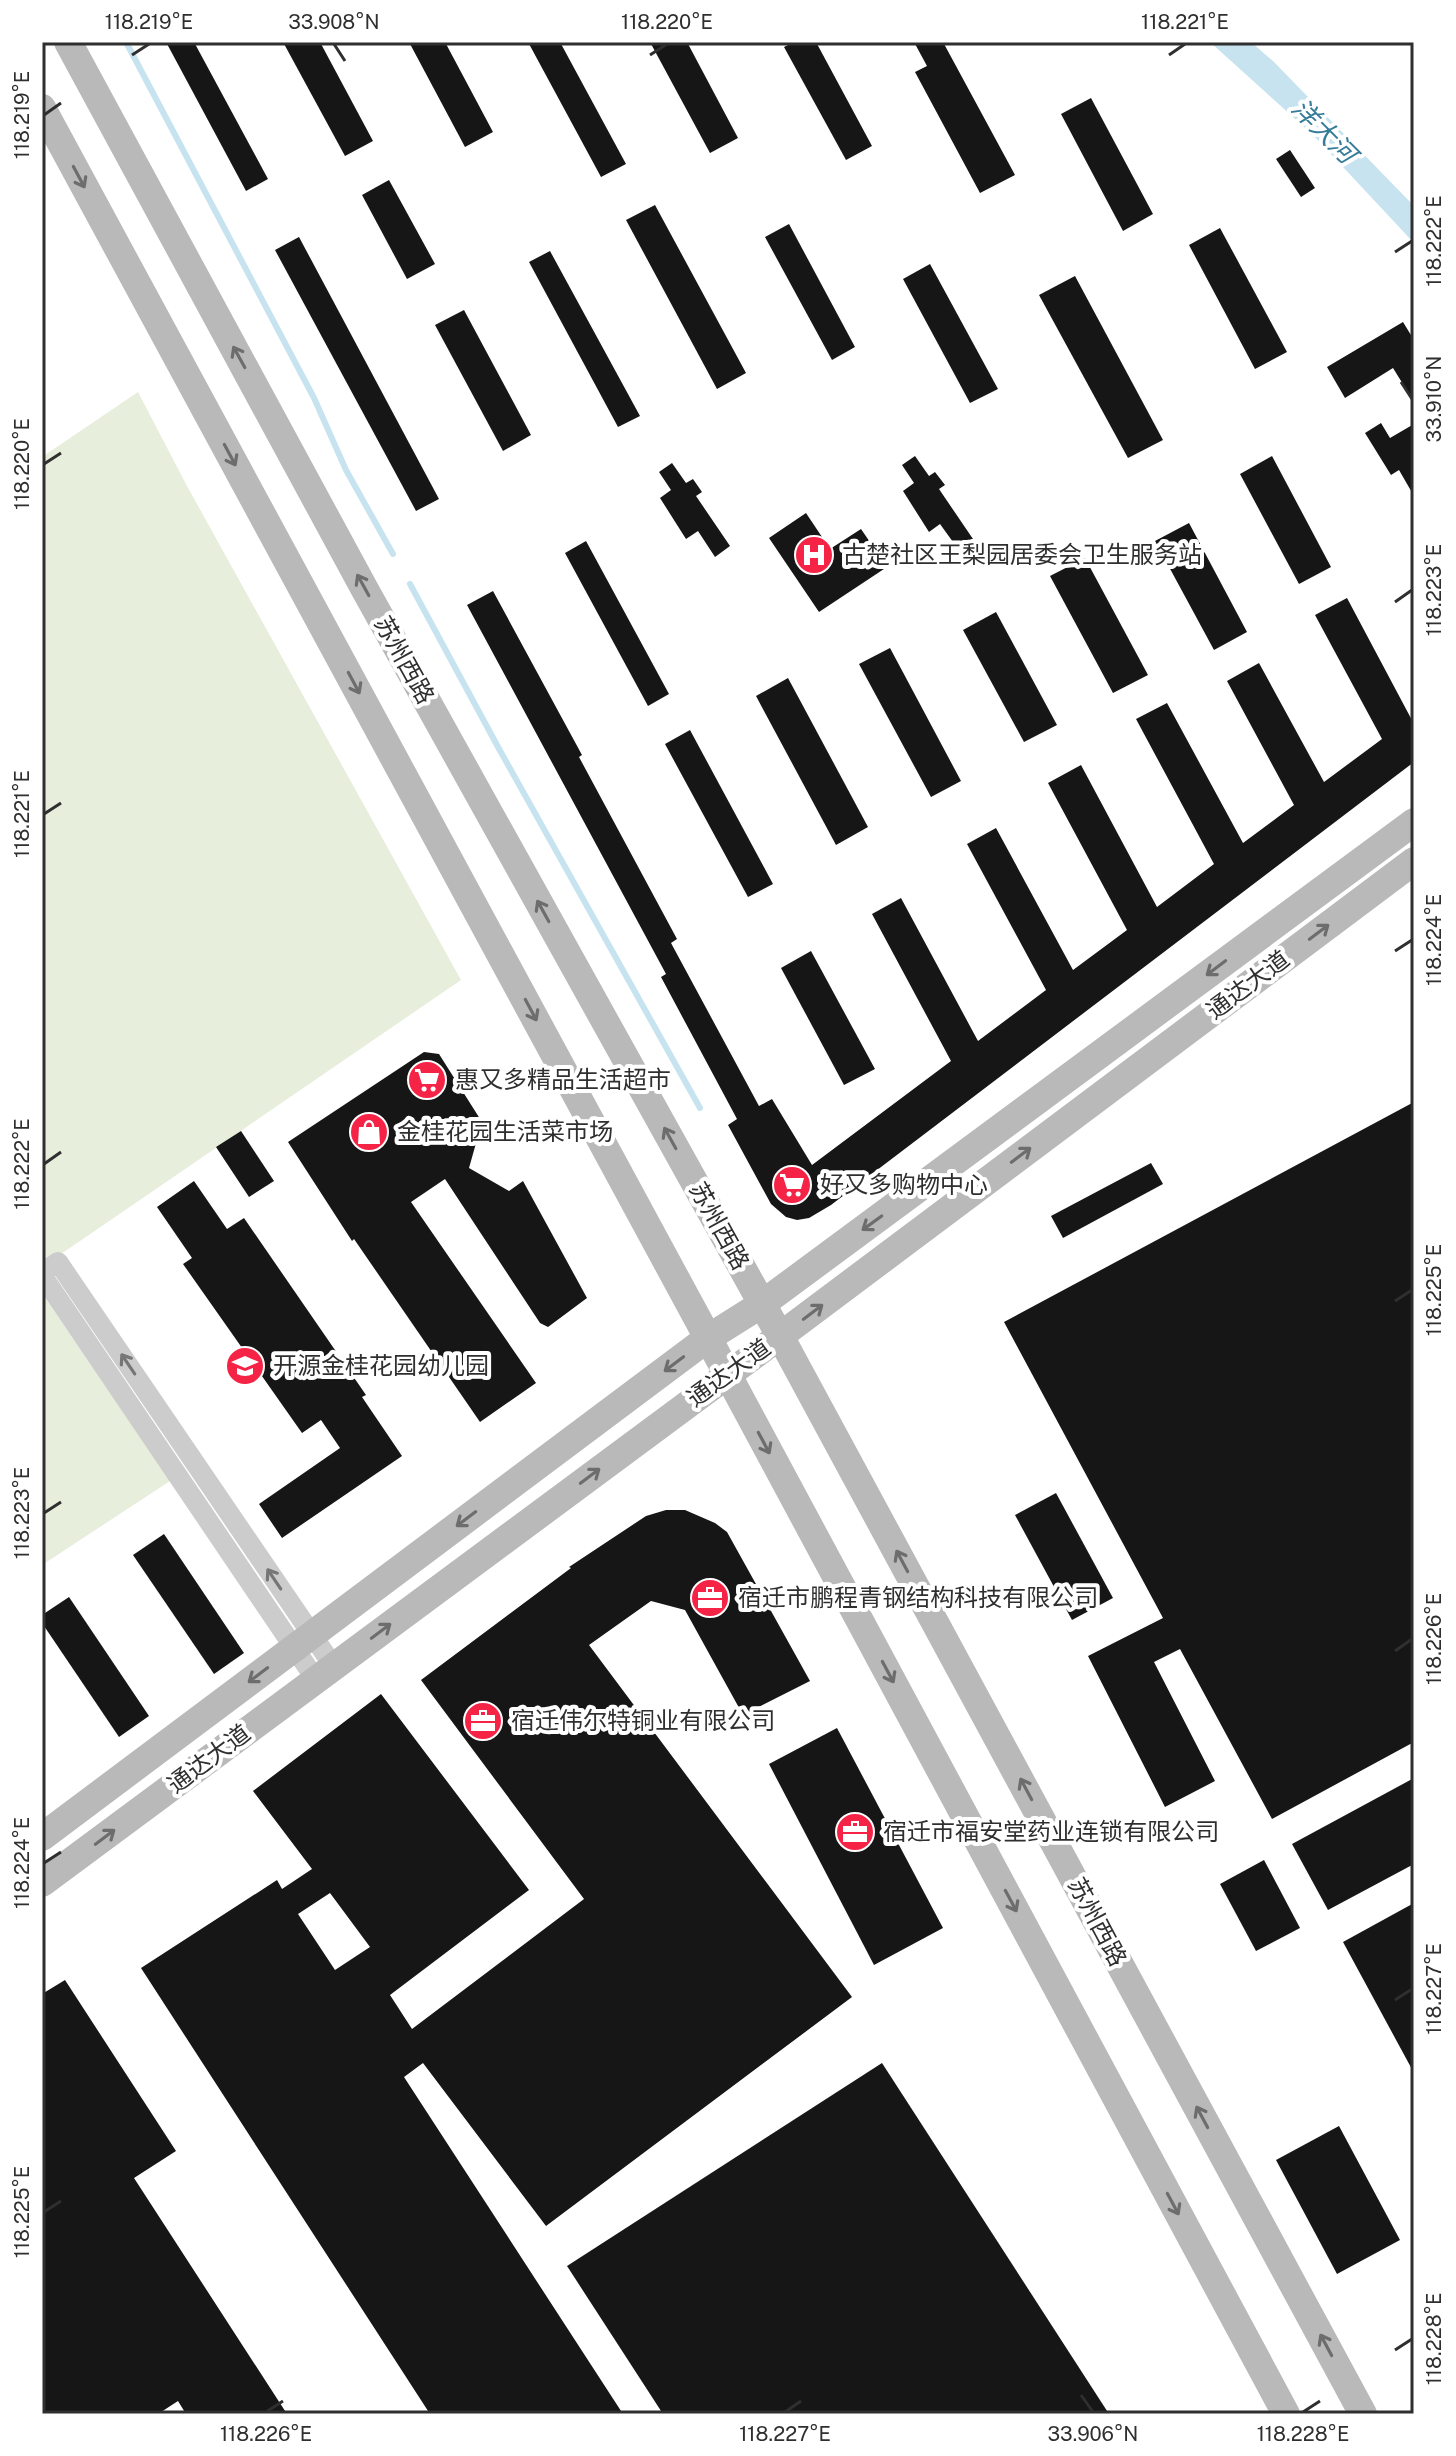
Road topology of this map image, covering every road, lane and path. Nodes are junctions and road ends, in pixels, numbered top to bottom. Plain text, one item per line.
1 (68, 42) edge
2 (42, 108) edge
3 (1414, 822) edge
4 (1414, 861) edge
5 (42, 1274) edge
6 (762, 1304) junction
7 (780, 1336) junction
8 (708, 1338) junction
9 (728, 1374) junction
10 (158, 1408) junction
11 (140, 1420) junction
12 (197, 1465) junction
13 (179, 1478) junction
14 (303, 1642) junction
15 (325, 1673) junction
16 (42, 1837) edge
17 (42, 1883) edge
18 (1286, 2414) edge
19 (1363, 2414) edge

6 -> 1 main road, 苏州西路
2 -> 8 main road
3 -> 6 main road, 通达大道
7 -> 4 main road, 通达大道
10 -> 5 street
5 - 11 street
6 - 7 main road, 苏州西路
6 - 8 main road, 通达大道
7 - 9 main road, 通达大道
19 -> 7 main road, 苏州西路
8 - 9 main road
8 -> 14 main road, 通达大道
15 -> 9 main road, 通达大道
9 -> 18 main road
10 - 11 street
10 - 12 street
11 - 13 street
12 - 13 street
14 -> 12 street
13 - 14 street
14 - 15 street
14 -> 16 main road, 通达大道
17 -> 15 main road, 通达大道

